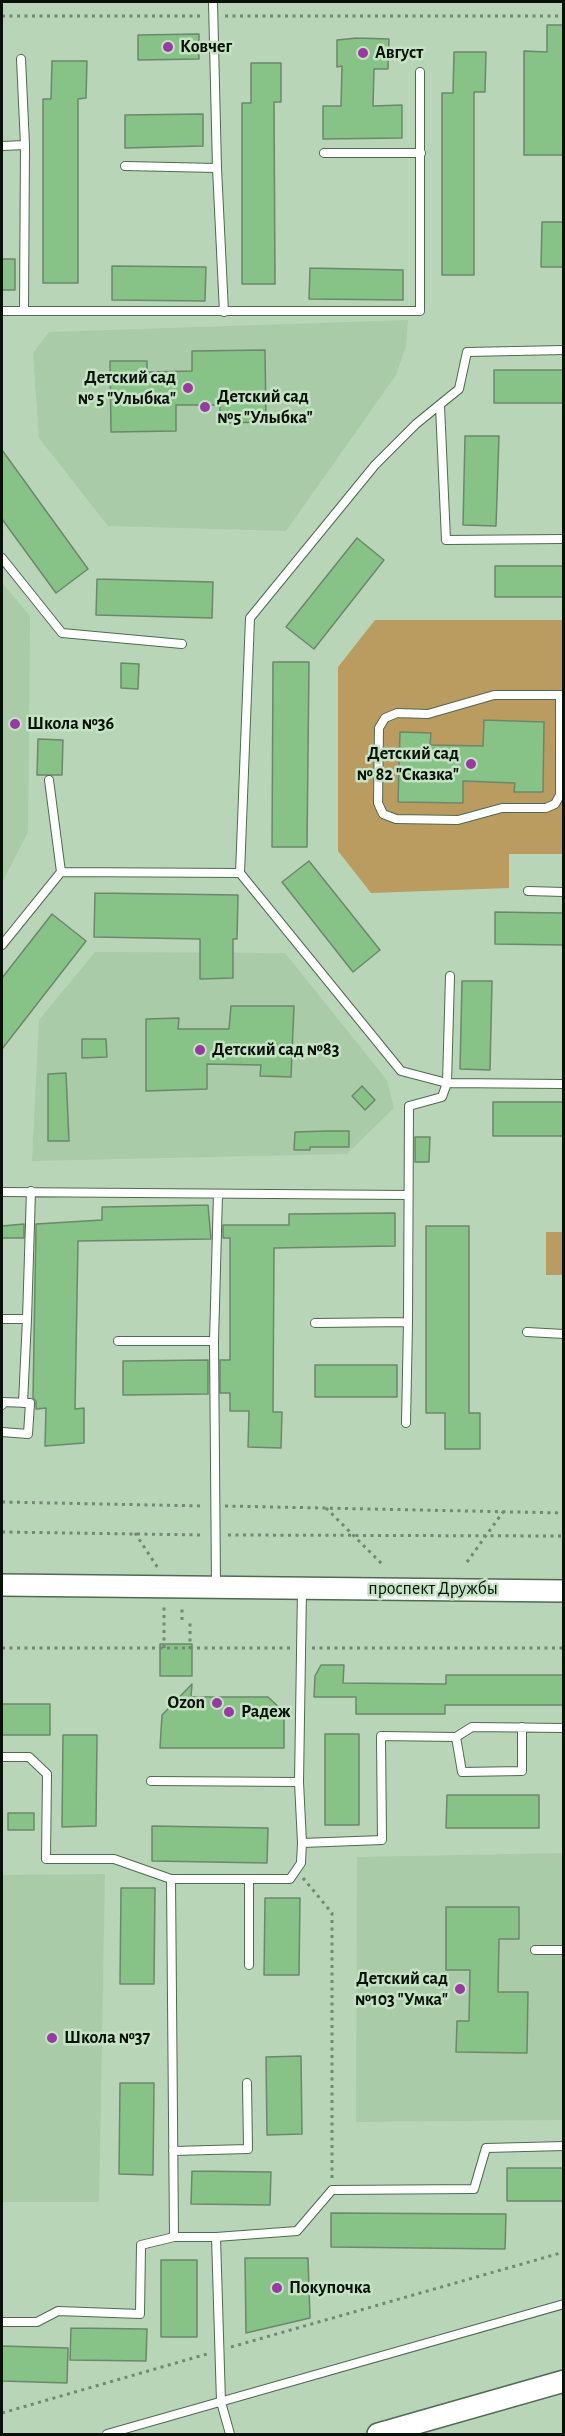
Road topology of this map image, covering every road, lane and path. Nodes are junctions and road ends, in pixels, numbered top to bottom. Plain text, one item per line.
1 (213, 2) edge
2 (2, 16) edge
3 (213, 16) junction
4 (564, 16) edge
5 (21, 59) dead end
6 (420, 72) dead end
7 (25, 145) junction
8 (2, 146) edge
9 (324, 153) dead end
10 (421, 153) junction
11 (125, 166) dead end
12 (217, 168) junction
13 (24, 310) junction
14 (2, 311) edge
15 (224, 312) junction
16 (564, 350) edge
17 (440, 406) junction
18 (564, 539) edge
19 (2, 558) edge
20 (182, 644) dead end
21 (562, 694) edge
22 (49, 780) dead end
23 (61, 872) junction
24 (240, 873) junction
25 (528, 891) dead end
26 (564, 892) edge
27 (2, 945) edge
28 (450, 976) dead end
29 (447, 1083) junction
30 (564, 1084) edge
31 (31, 1191) junction
32 (2, 1192) edge
33 (219, 1194) junction
34 (408, 1196) junction
35 (2, 1319) edge
36 (27, 1319) junction
37 (408, 1322) junction
38 (315, 1323) dead end
39 (527, 1332) dead end
40 (564, 1334) edge
41 (118, 1341) dead end
42 (214, 1341) junction
43 (23, 1403) junction
44 (2, 1405) edge
45 (406, 1423) dead end
46 (2, 1432) edge
47 (2, 1502) edge
48 (216, 1506) junction
49 (326, 1508) junction
50 (503, 1512) junction
51 (564, 1513) edge
52 (2, 1532) edge
53 (216, 1535) junction
54 (353, 1536) junction
55 (486, 1536) junction
56 (564, 1536) edge
57 (467, 1562) dead end
58 (382, 1564) dead end
59 (2, 1585) edge
60 (216, 1588) junction
61 (302, 1589) junction
62 (564, 1591) edge
63 (190, 1619) dead end
64 (2, 1648) edge
65 (190, 1648) junction
66 (302, 1648) junction
67 (564, 1648) edge
68 (522, 1727) junction
69 (564, 1728) edge
70 (456, 1737) junction
71 (2, 1756) edge
72 (151, 1781) dead end
73 (299, 1782) junction
74 (302, 1843) junction
75 (296, 1870) junction
76 (171, 1879) junction
77 (249, 1879) junction
78 (535, 1950) dead end
79 (564, 1950) edge
80 (249, 1965) dead end
81 (247, 2083) dead end
82 (564, 2146) edge
83 (173, 2151) junction
84 (332, 2190) junction
85 (216, 2236) junction
86 (174, 2237) junction
87 (564, 2252) edge
88 (564, 2304) edge
89 (2, 2322) edge
90 (219, 2351) junction
91 (564, 2381) edge
92 (221, 2402) junction
93 (2, 2413) edge
94 (107, 2434) edge
95 (230, 2434) edge
96 (378, 2434) edge

1 - 3 lane
2 - 3 path
3 - 4 path
3 - 12 lane
5 - 7 lane
6 - 10 lane
7 - 8 lane
7 - 13 lane
9 - 10 lane
10 - 15 lane
11 - 12 lane
12 - 15 lane
13 - 14 lane
13 - 15 lane
16 - 17 lane
17 - 18 lane
17 - 24 lane
19 - 20 lane
21 - 21 lane
22 - 23 lane
23 - 24 lane
23 - 27 lane
24 - 29 lane
25 - 26 lane
28 - 29 lane
29 - 30 lane
29 - 34 lane
31 - 32 lane
31 - 33 lane
31 - 36 lane
33 - 34 lane
33 - 42 lane
34 - 37 lane
35 - 36 lane
36 - 43 lane
37 - 38 lane
37 - 45 lane
39 - 40 lane
41 - 42 lane
42 - 48 lane
43 - 44 lane
43 - 46 lane
47 - 48 path
48 - 49 path
48 - 53 lane
49 - 50 path
49 - 54 path
50 - 51 path
50 - 55 path
52 - 53 path
53 - 54 path
53 - 60 lane
54 - 55 path
54 - 58 path
55 - 56 path
55 - 57 path
59 - 60 street
60 - 61 street, проспект Дружбы
61 - 62 street, проспект Дружбы
61 - 66 lane
63 - 65 path
64 - 65 path
65 - 66 path
66 - 67 path
66 - 73 lane
68 - 69 lane
68 - 70 lane
68 - 70 lane
70 - 74 lane
71 - 76 lane
72 - 73 lane
73 - 74 lane
74 - 75 lane
75 - 77 lane
75 - 84 path
76 - 77 lane
76 - 83 lane
77 - 80 lane
78 - 79 lane
81 - 83 lane
82 - 84 lane
83 - 86 lane
84 - 85 lane
85 - 86 lane
85 - 90 lane
86 - 89 lane
87 - 90 path
88 - 92 lane
90 - 92 lane
90 - 93 path
91 - 96 street
92 - 94 lane
92 - 95 lane

